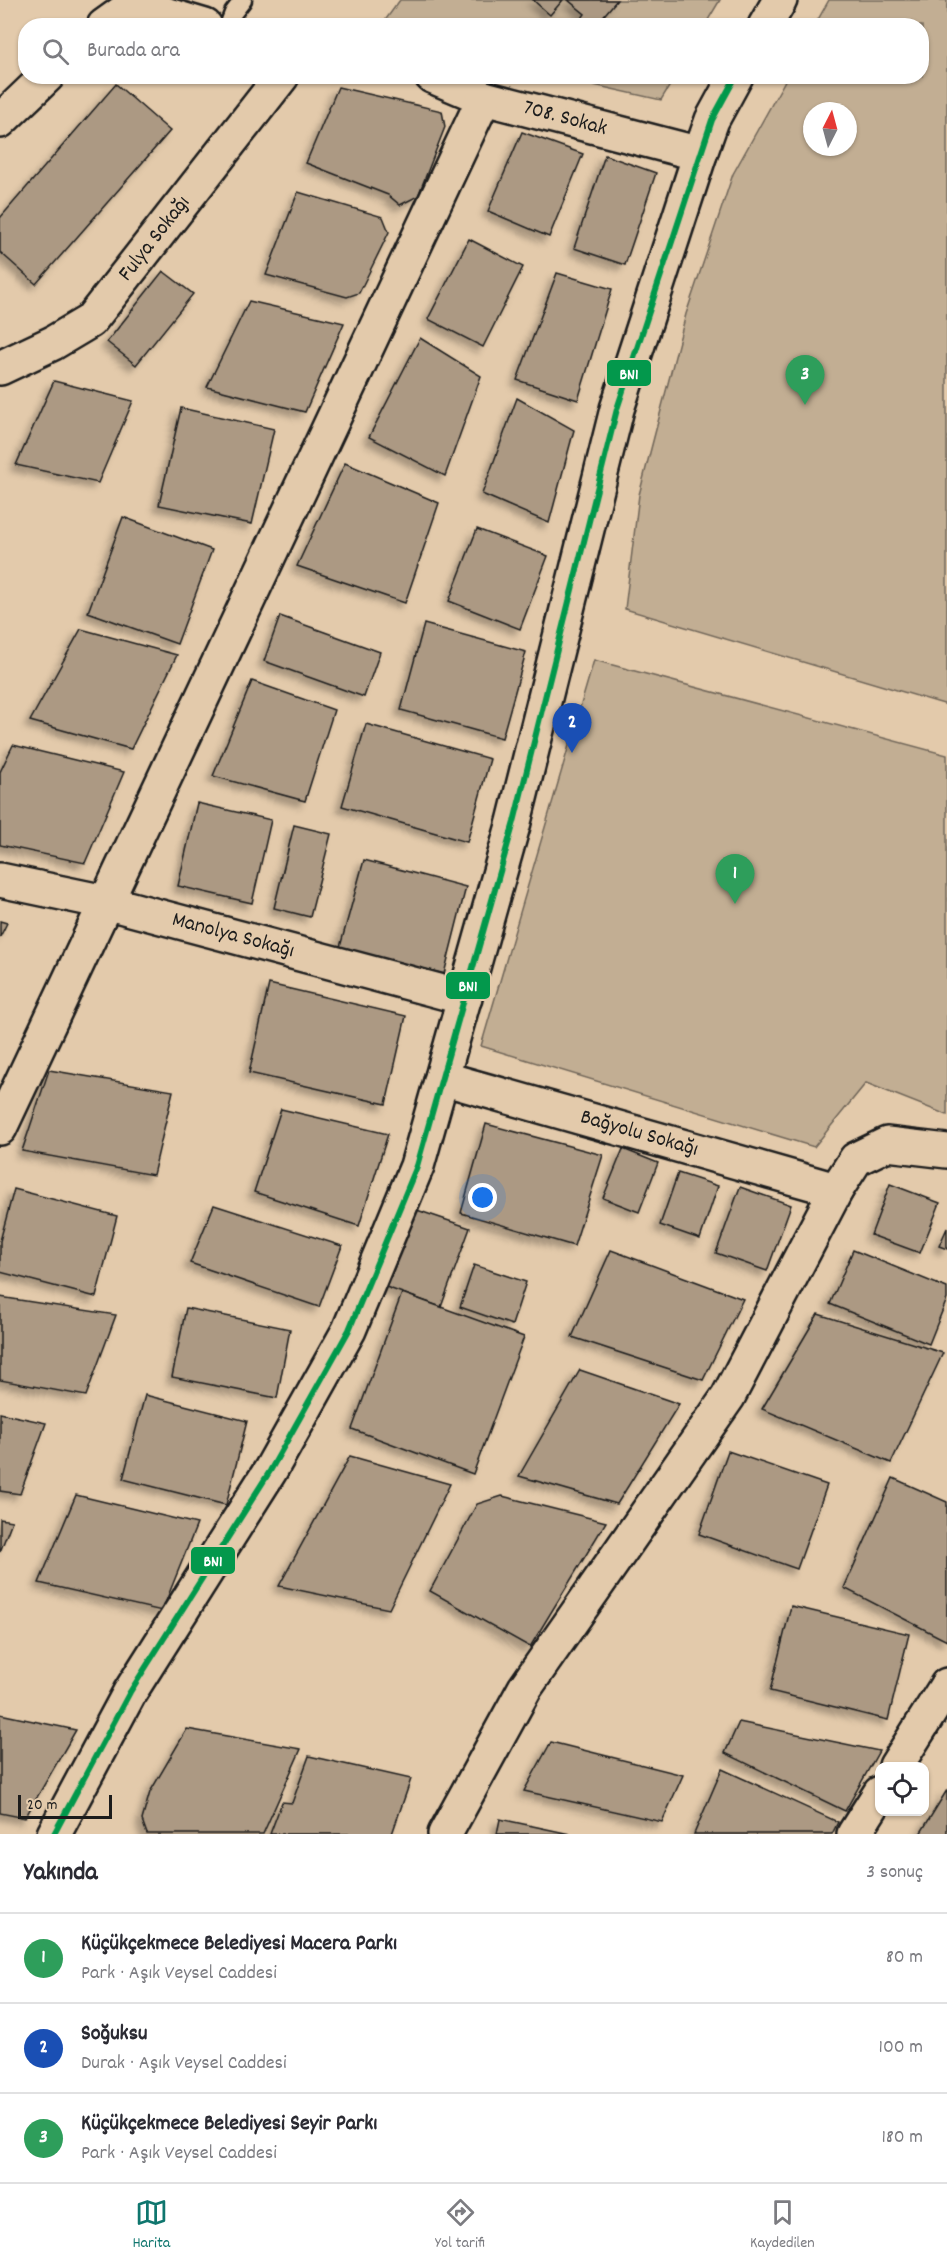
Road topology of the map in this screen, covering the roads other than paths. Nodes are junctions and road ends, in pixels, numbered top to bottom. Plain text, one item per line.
1 (243, 0) edge
2 (780, 0) edge
3 (137, 2) edge
4 (115, 18) edge
5 (182, 18) edge
6 (230, 18) edge
7 (770, 18) edge
8 (39, 84) edge
9 (276, 84) edge
10 (451, 84) edge
11 (732, 84) edge
12 (484, 98) junction
13 (0, 121) edge
14 (700, 154) junction
15 (0, 368) edge
16 (0, 880) edge
17 (105, 902) junction
18 (465, 998) junction
19 (442, 1078) junction
20 (0, 1128) edge
21 (947, 1151) edge
22 (836, 1190) junction
23 (947, 1685) edge
24 (899, 1762) edge
25 (875, 1800) edge
26 (54, 1834) edge
27 (445, 1834) edge
28 (854, 1834) edge

1 - 6 lane
2 - 7 street
3 - 4 street
3 - 5 street
8 - 13 street
9 - 15 street, Fulya Sokağı
10 - 12 street, 708. Sokak
11 - 14 street
12 - 14 street, 708. Sokak
12 - 17 street
14 - 18 street
16 - 17 street, Manolya Sokağı
17 - 18 street, Manolya Sokağı
17 - 20 street
18 - 19 street
19 - 22 street, Bağyolu Sokağı
19 - 26 street
21 - 22 street
22 - 27 street
23 - 24 street
25 - 28 street

